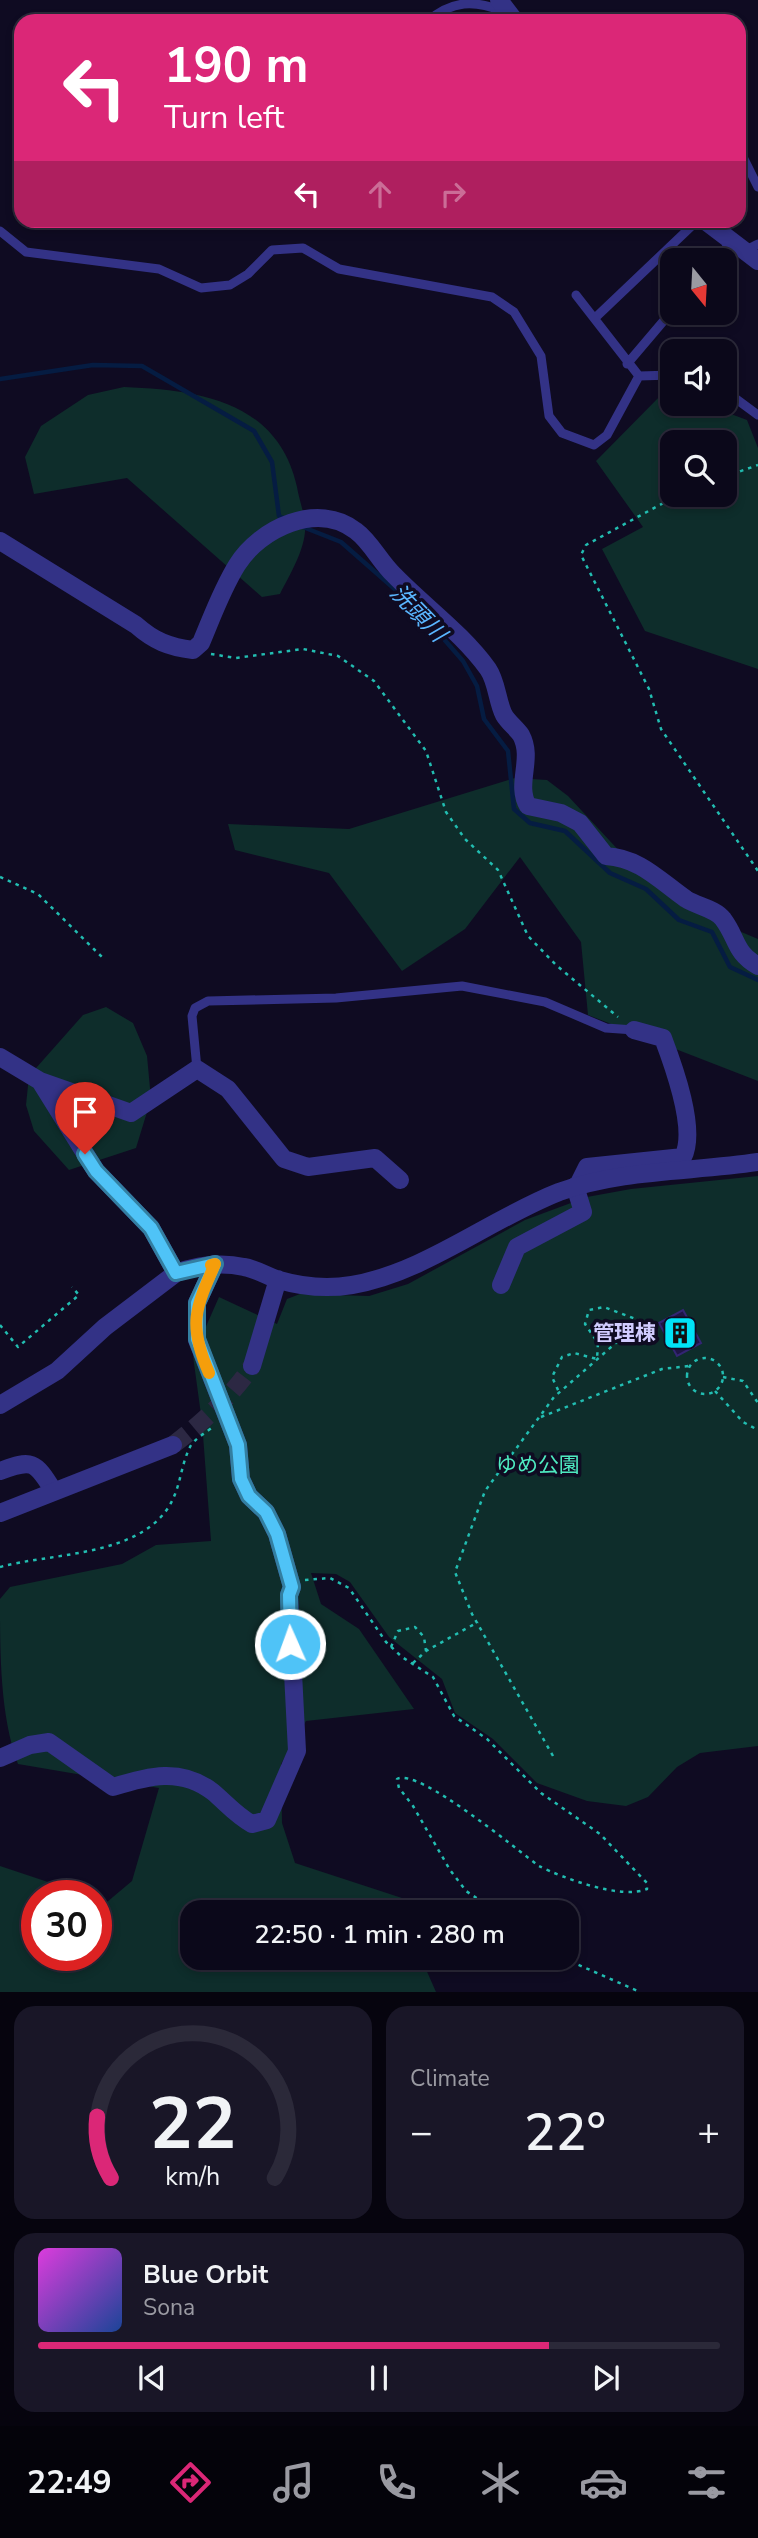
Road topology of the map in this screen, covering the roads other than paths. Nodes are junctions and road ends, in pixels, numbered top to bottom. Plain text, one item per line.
1 (507, 11) edge
2 (440, 14) edge
3 (746, 163) edge
4 (758, 187) edge
5 (690, 228) edge
6 (716, 228) edge
7 (0, 231) edge
8 (748, 249) edge
9 (576, 295) dead end
10 (595, 318) junction
11 (660, 326) edge
12 (627, 364) junction
13 (660, 375) edge
14 (639, 376) junction
15 (737, 400) edge
16 (758, 415) edge
17 (0, 541) edge
18 (758, 965) edge
19 (634, 1030) joint
20 (0, 1057) edge
21 (197, 1069) junction
22 (40, 1081) junction
23 (758, 1162) edge
24 (400, 1181) dead end
25 (577, 1186) junction
26 (215, 1264) junction
27 (176, 1273) junction
28 (278, 1279) junction
29 (501, 1285) dead end
30 (252, 1366) tunnel mouth
31 (0, 1405) edge
32 (173, 1445) tunnel mouth
33 (0, 1471) edge
34 (54, 1490) junction
35 (0, 1513) edge
36 (0, 1758) edge

1 - 2 lane
3 - 4 lane
5 - 10 lane
6 - 8 street
7 - 14 lane
9 - 10 lane
10 - 12 lane
11 - 12 lane
12 - 14 lane
13 - 14 lane
15 - 16 lane
17 - 18 street
19 - 21 lane
19 - 25 street
20 - 22 street
21 - 22 street
21 - 24 street
22 - 27 street
23 - 25 street
25 - 28 street
25 - 29 street
26 - 27 street
26 - 28 street
26 - 36 street
27 - 31 street
28 - 30 street
32 - 34 street
33 - 34 street
34 - 35 street

